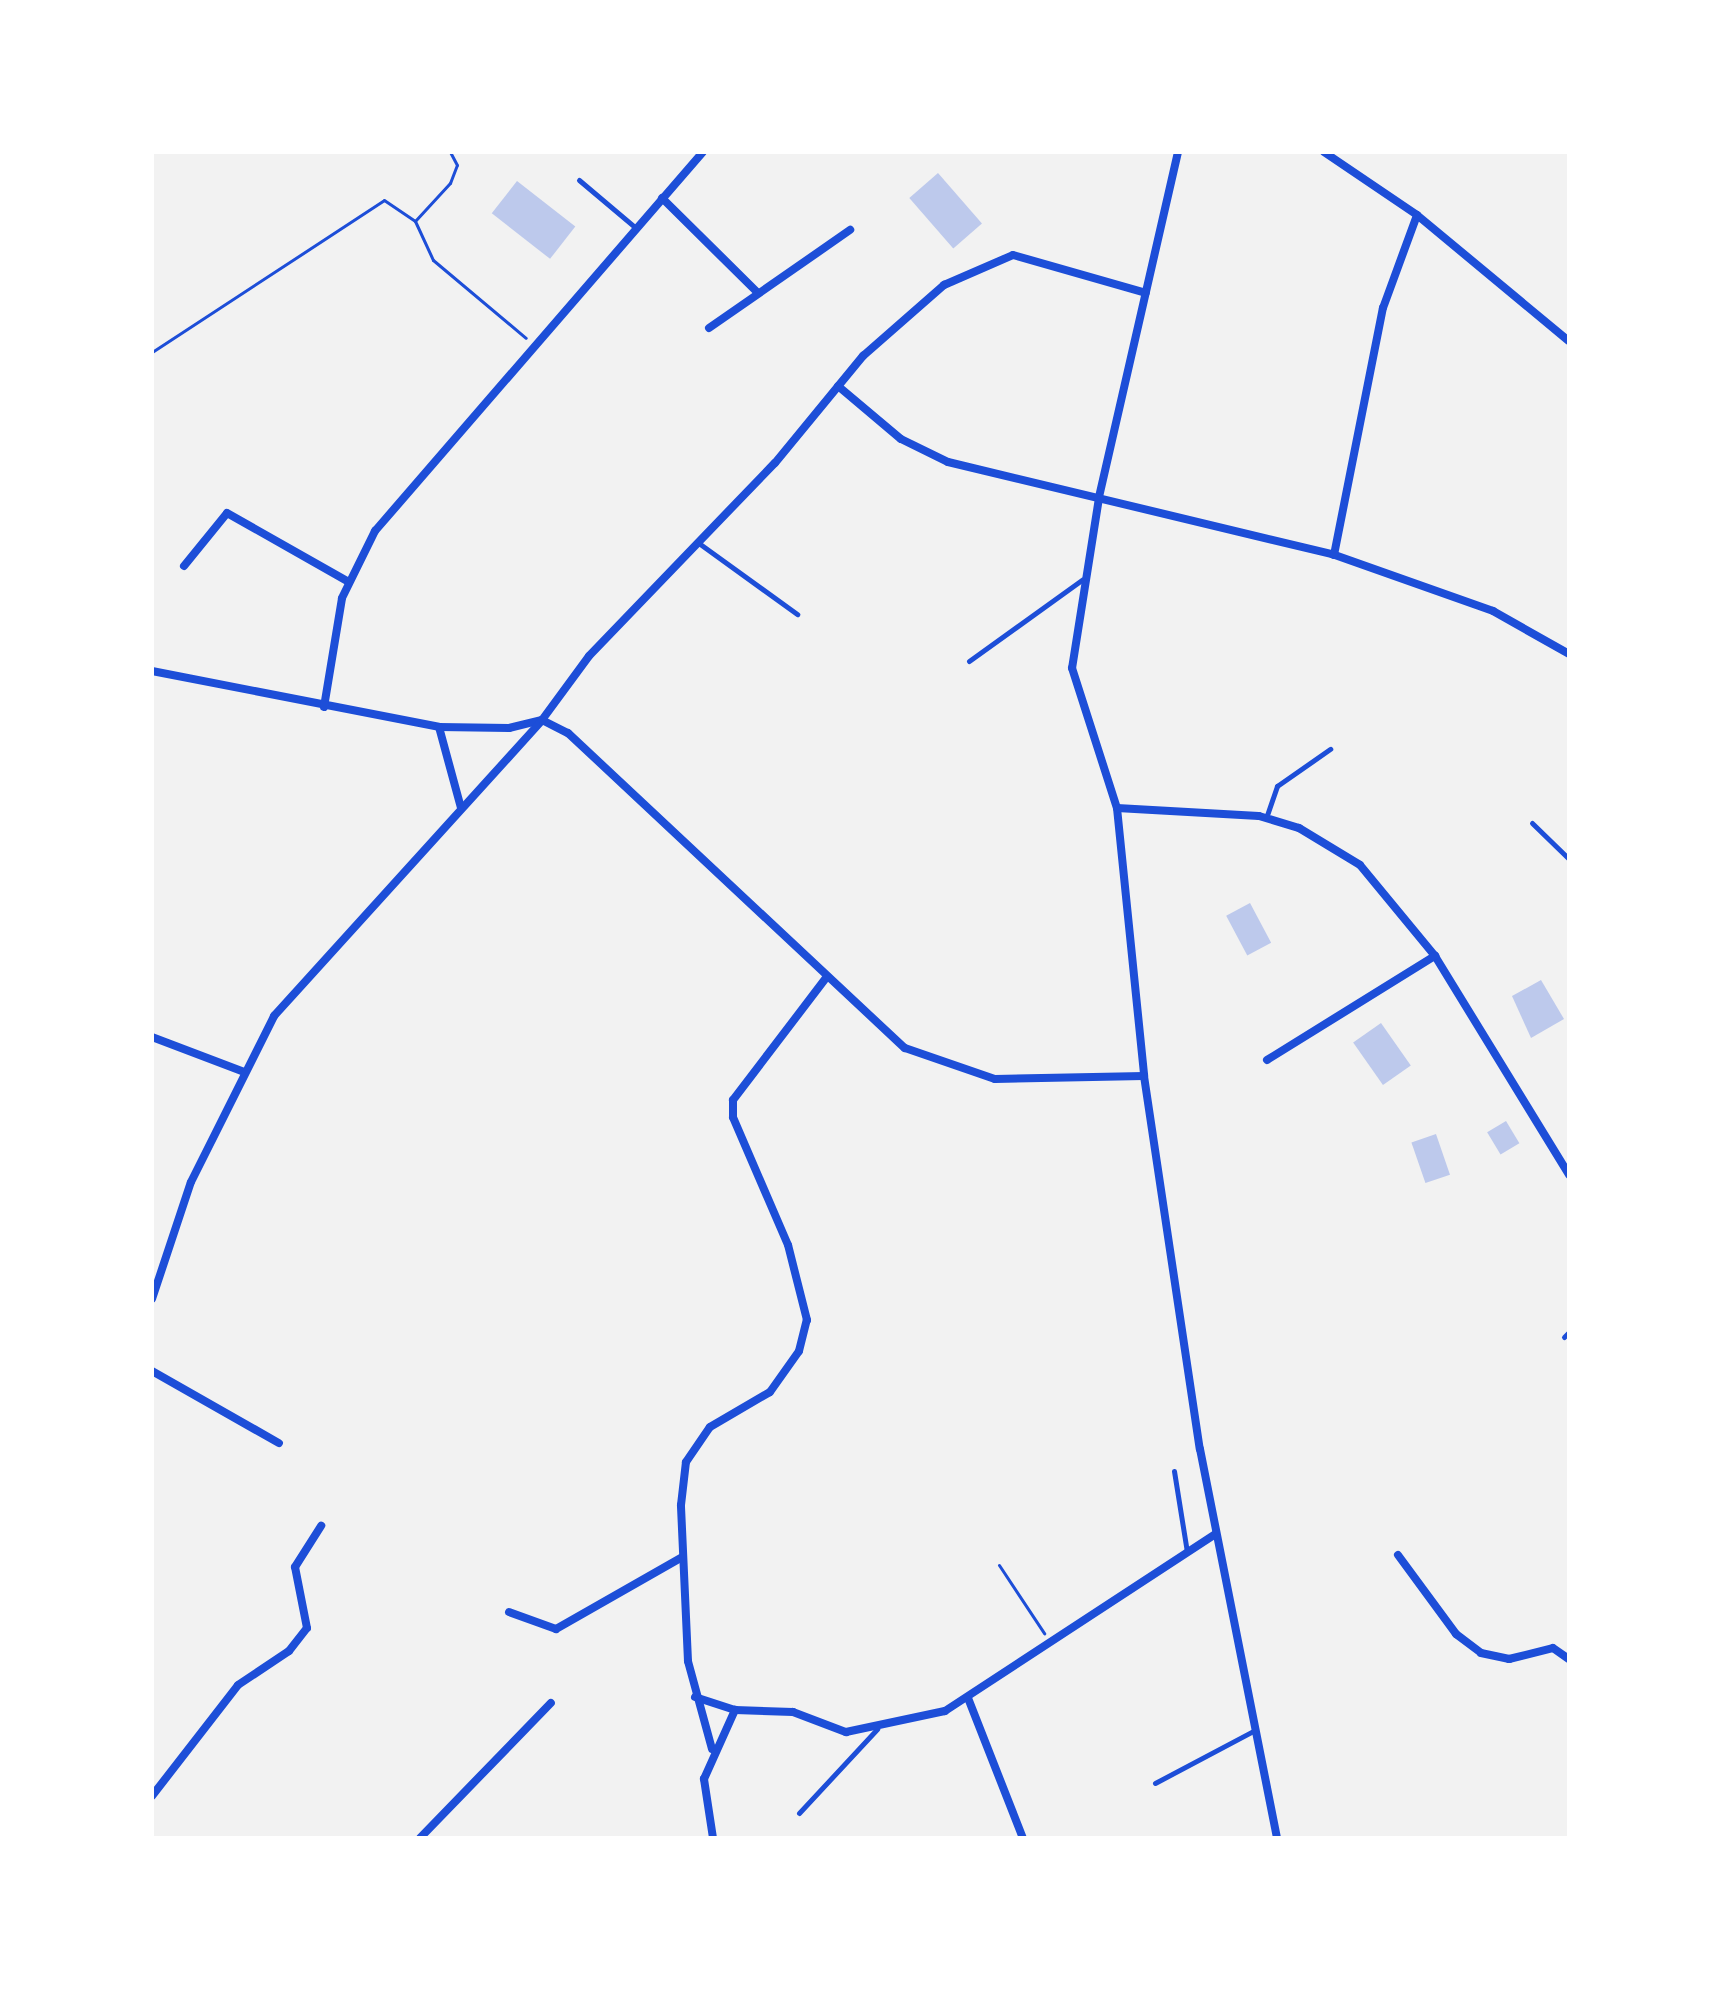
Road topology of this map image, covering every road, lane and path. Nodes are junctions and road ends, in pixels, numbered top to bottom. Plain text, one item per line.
1 (450, 152) edge
2 (703, 152) edge
3 (1178, 152) edge
4 (1324, 152) edge
5 (579, 180) dead end
6 (662, 198) junction
7 (1417, 215) junction
8 (415, 221) junction
9 (636, 228) junction
10 (850, 230) dead end
11 (757, 292) junction
12 (1146, 293) junction
13 (709, 328) dead end
14 (1569, 341) edge
15 (533, 343) junction
16 (152, 352) edge
17 (838, 386) junction
18 (1099, 498) junction
19 (700, 544) junction
20 (1334, 555) junction
21 (184, 566) dead end
22 (1083, 579) junction
23 (349, 582) junction
24 (797, 614) dead end
25 (1569, 654) edge
26 (969, 661) dead end
27 (152, 671) edge
28 (324, 707) junction
29 (542, 720) junction
30 (439, 727) junction
31 (1330, 749) dead end
32 (461, 808) junction
33 (1117, 808) junction
34 (1266, 818) junction
35 (1532, 823) dead end
36 (1569, 859) edge
37 (1435, 956) junction
38 (826, 978) junction
39 (152, 1037) edge
40 (1267, 1060) dead end
41 (244, 1072) junction
42 (1144, 1076) junction
43 (1569, 1175) edge
44 (154, 1277) edge
45 (152, 1299) edge
46 (152, 1371) edge
47 (279, 1443) dead end
48 (1174, 1471) dead end
49 (321, 1526) dead end
50 (1215, 1534) junction
51 (1187, 1553) junction
52 (1398, 1555) dead end
53 (682, 1557) junction
54 (999, 1565) dead end
55 (509, 1612) dead end
56 (1051, 1643) junction
57 (1569, 1659) edge
58 (695, 1697) junction
59 (968, 1698) junction
60 (551, 1703) dead end
61 (735, 1710) junction
62 (877, 1729) junction
63 (1255, 1730) junction
64 (712, 1749) junction
65 (1155, 1783) dead end
66 (152, 1796) edge
67 (799, 1813) dead end
68 (420, 1838) edge
69 (713, 1838) edge
70 (1023, 1838) edge
71 (1277, 1838) edge

1 - 8 path
2 - 6 street
3 - 12 street
4 - 7 street
5 - 9 lane
6 - 9 street
6 - 11 street
7 - 14 street
7 - 20 street
8 - 15 path
8 - 16 path
9 - 15 street
10 - 11 street
11 - 13 street
12 - 17 street
12 - 18 street
15 - 23 street
17 - 18 street
17 - 19 street
18 - 20 street
18 - 22 street
19 - 24 lane
19 - 29 street
20 - 25 street
21 - 23 street
22 - 26 lane
22 - 33 street
23 - 28 street
27 - 28 street
28 - 30 street
29 - 30 street
29 - 32 street
29 - 38 street
30 - 32 street
31 - 34 lane
32 - 41 street
33 - 34 street
33 - 42 street
34 - 37 street
35 - 36 lane
37 - 40 street
37 - 43 street
38 - 42 street
38 - 53 street
39 - 41 street
41 - 44 street
42 - 50 street
44 - 45 street
46 - 47 street
48 - 51 lane
49 - 66 street
50 - 51 street
50 - 63 street
51 - 56 street
52 - 57 street
53 - 55 street
53 - 58 street
54 - 56 path
56 - 59 street
58 - 61 street
58 - 64 street
59 - 62 street
59 - 70 street
60 - 68 street
61 - 62 street
61 - 64 street
62 - 67 lane
63 - 65 lane
63 - 71 street
64 - 69 street

